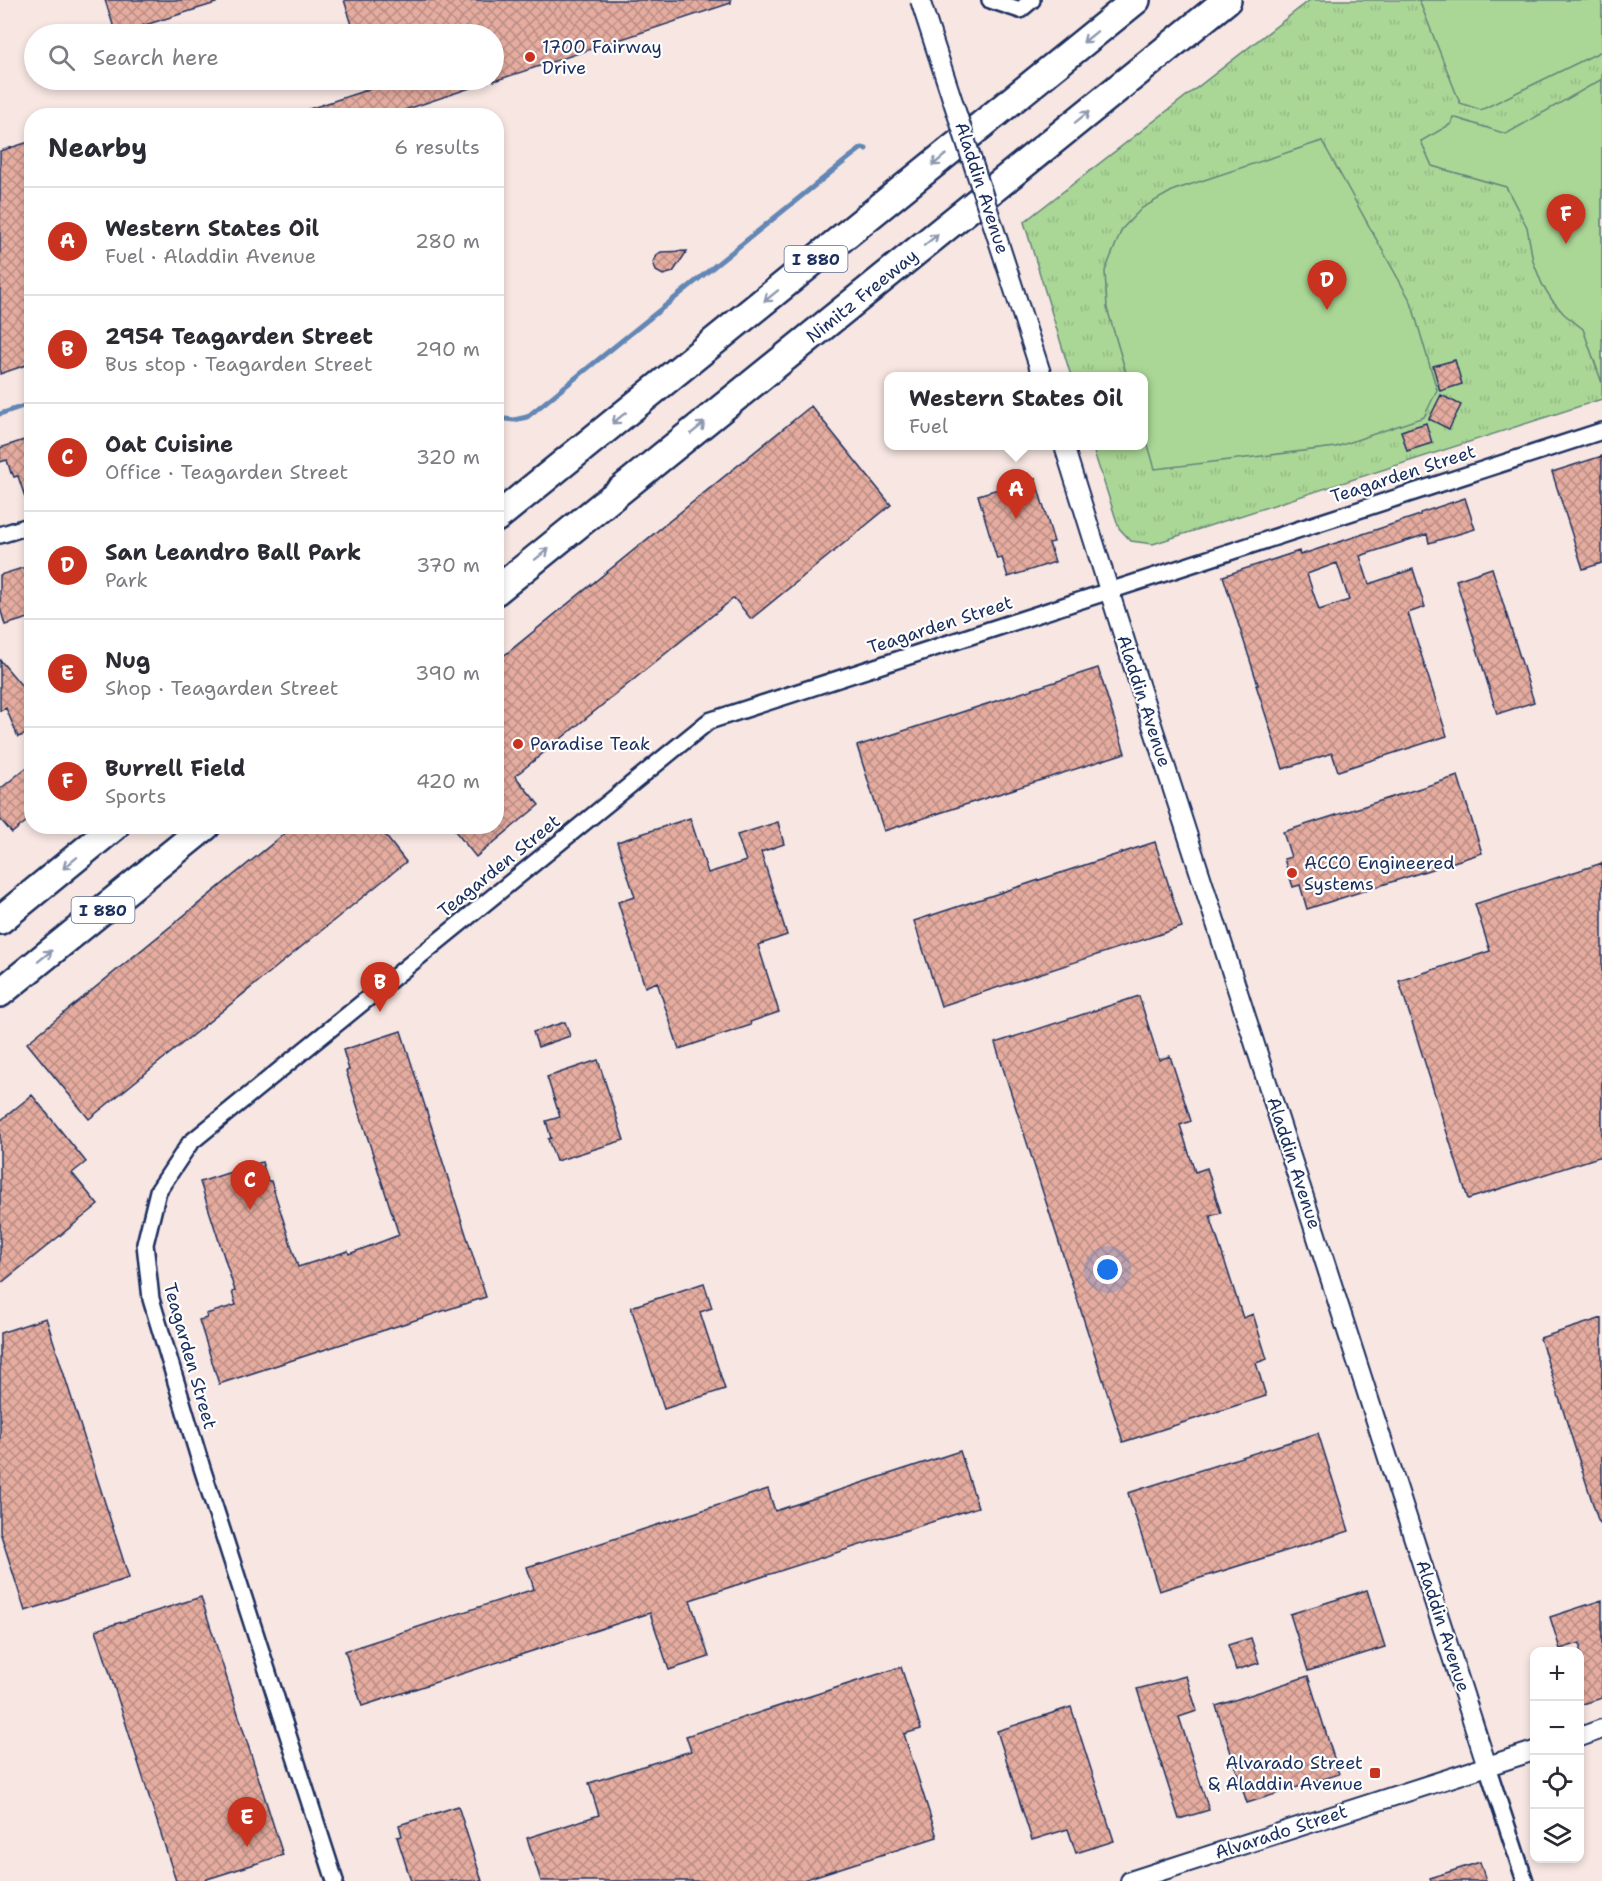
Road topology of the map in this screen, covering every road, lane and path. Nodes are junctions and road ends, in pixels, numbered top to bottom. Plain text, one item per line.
1 (920, 0) edge
2 (990, 0) edge
3 (1032, 0) edge
4 (1136, 0) edge
5 (1227, 0) edge
6 (1041, 372) edge
7 (1602, 431) edge
8 (1065, 450) edge
9 (504, 512) edge
10 (24, 528) edge
11 (0, 535) edge
12 (504, 585) edge
13 (1109, 590) junction
14 (105, 834) edge
15 (196, 834) edge
16 (0, 920) edge
17 (0, 993) edge
18 (1602, 1729) edge
19 (1584, 1736) edge
20 (1530, 1752) edge
21 (1488, 1766) junction
22 (335, 1881) edge
23 (1130, 1881) edge
24 (1525, 1881) edge

1 - 6 street, Aladdin Avenue, bridge
2 - 3 street
4 -> 9 highway, I 880
12 -> 5 highway, Nimitz Freeway
7 - 13 street, Teagarden Street
8 - 13 street, Aladdin Avenue
10 - 11 street
13 - 21 street, Aladdin Avenue
13 - 22 street, Teagarden Street
14 -> 16 highway
17 -> 15 highway, I 880
18 - 19 street
20 - 21 street, Alvarado Street
21 - 23 street, Alvarado Street
21 - 24 street, Aladdin Avenue

